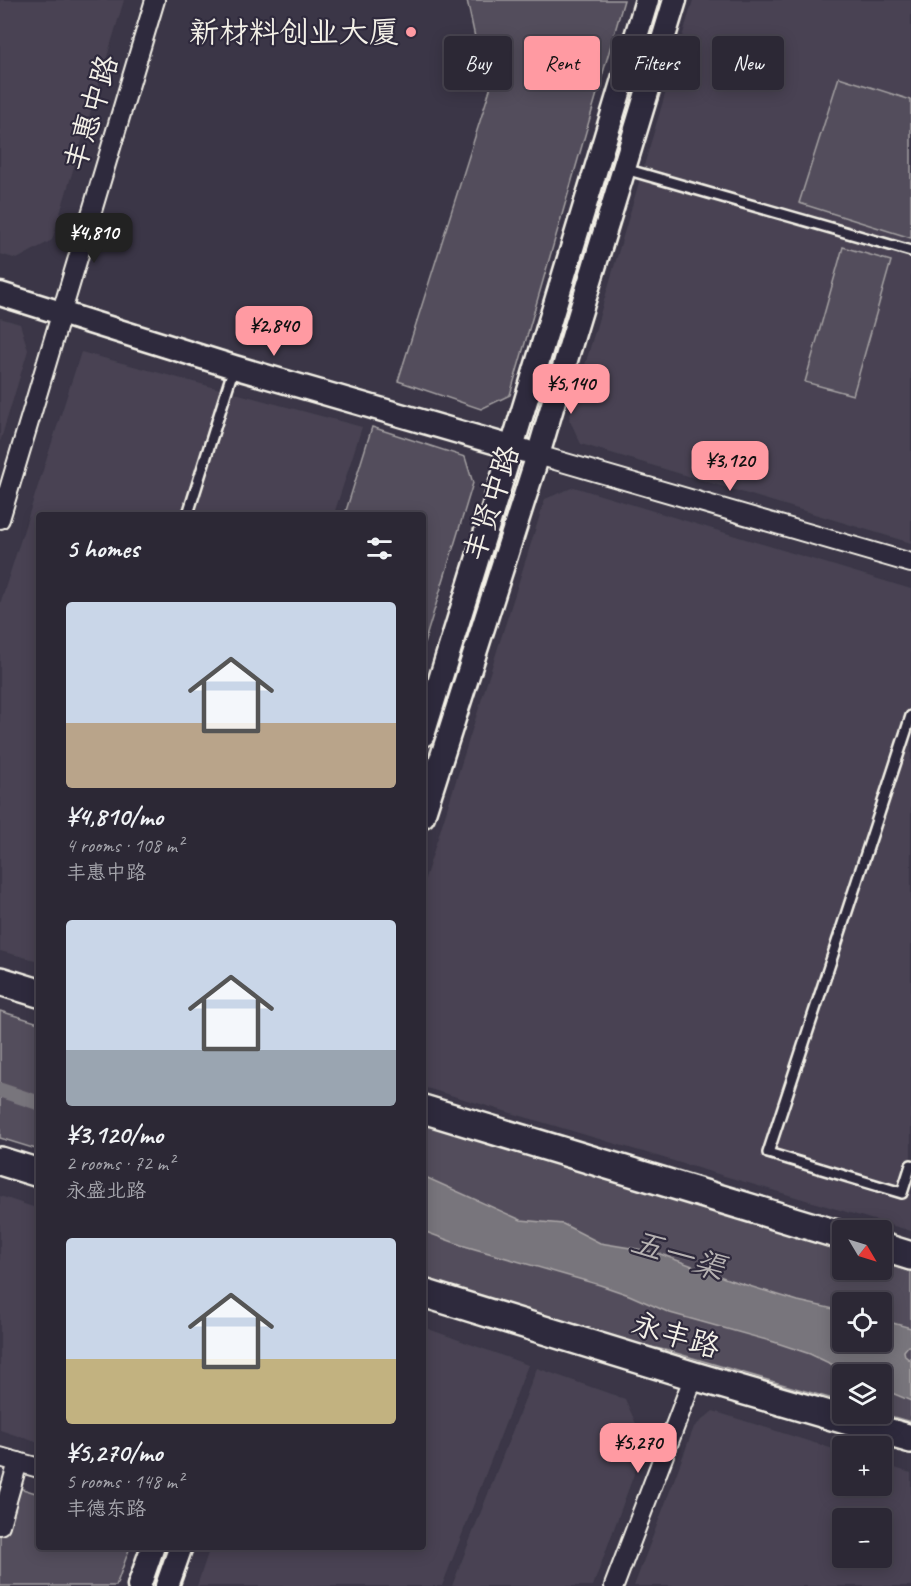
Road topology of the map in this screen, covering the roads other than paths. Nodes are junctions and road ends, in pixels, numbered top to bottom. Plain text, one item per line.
1 (155, 0) edge
2 (647, 0) edge
3 (675, 0) edge
4 (625, 169) junction
5 (911, 251) edge
6 (0, 294) edge
7 (61, 313) junction
8 (234, 367) junction
9 (512, 447) junction
10 (538, 454) junction
11 (189, 512) edge
12 (0, 519) edge
13 (911, 563) edge
14 (911, 716) edge
15 (426, 725) edge
16 (426, 807) edge
17 (0, 981) edge
18 (36, 992) edge
19 (426, 1110) edge
20 (0, 1161) edge
21 (911, 1166) edge
22 (36, 1172) edge
23 (832, 1233) edge
24 (892, 1250) edge
25 (911, 1256) edge
26 (426, 1294) edge
27 (694, 1376) junction
28 (911, 1439) edge
29 (0, 1457) edge
30 (18, 1462) junction
31 (36, 1467) edge
32 (0, 1525) edge
33 (152, 1550) edge
34 (180, 1550) edge
35 (139, 1586) edge
36 (167, 1586) edge
37 (614, 1586) edge

1 - 7 street, 丰惠中路
2 - 9 street, 丰贤中路
3 - 4 street, 丰贤中路
4 - 5 lane
4 - 10 street, 丰贤中路
6 - 7 street
7 - 8 street
7 - 12 street, 丰惠中路
8 - 9 street
8 - 11 lane
9 - 10 street
9 - 15 street, 丰贤中路
10 - 13 street
10 - 16 street, 丰贤中路
14 - 21 lane
17 - 18 main road
19 - 23 main road
20 - 22 main road
24 - 25 main road
26 - 27 main road, 永丰路
27 - 28 main road, 永丰路
27 - 37 street
29 - 30 street
30 - 31 street
30 - 32 street
33 - 35 street
34 - 36 street

